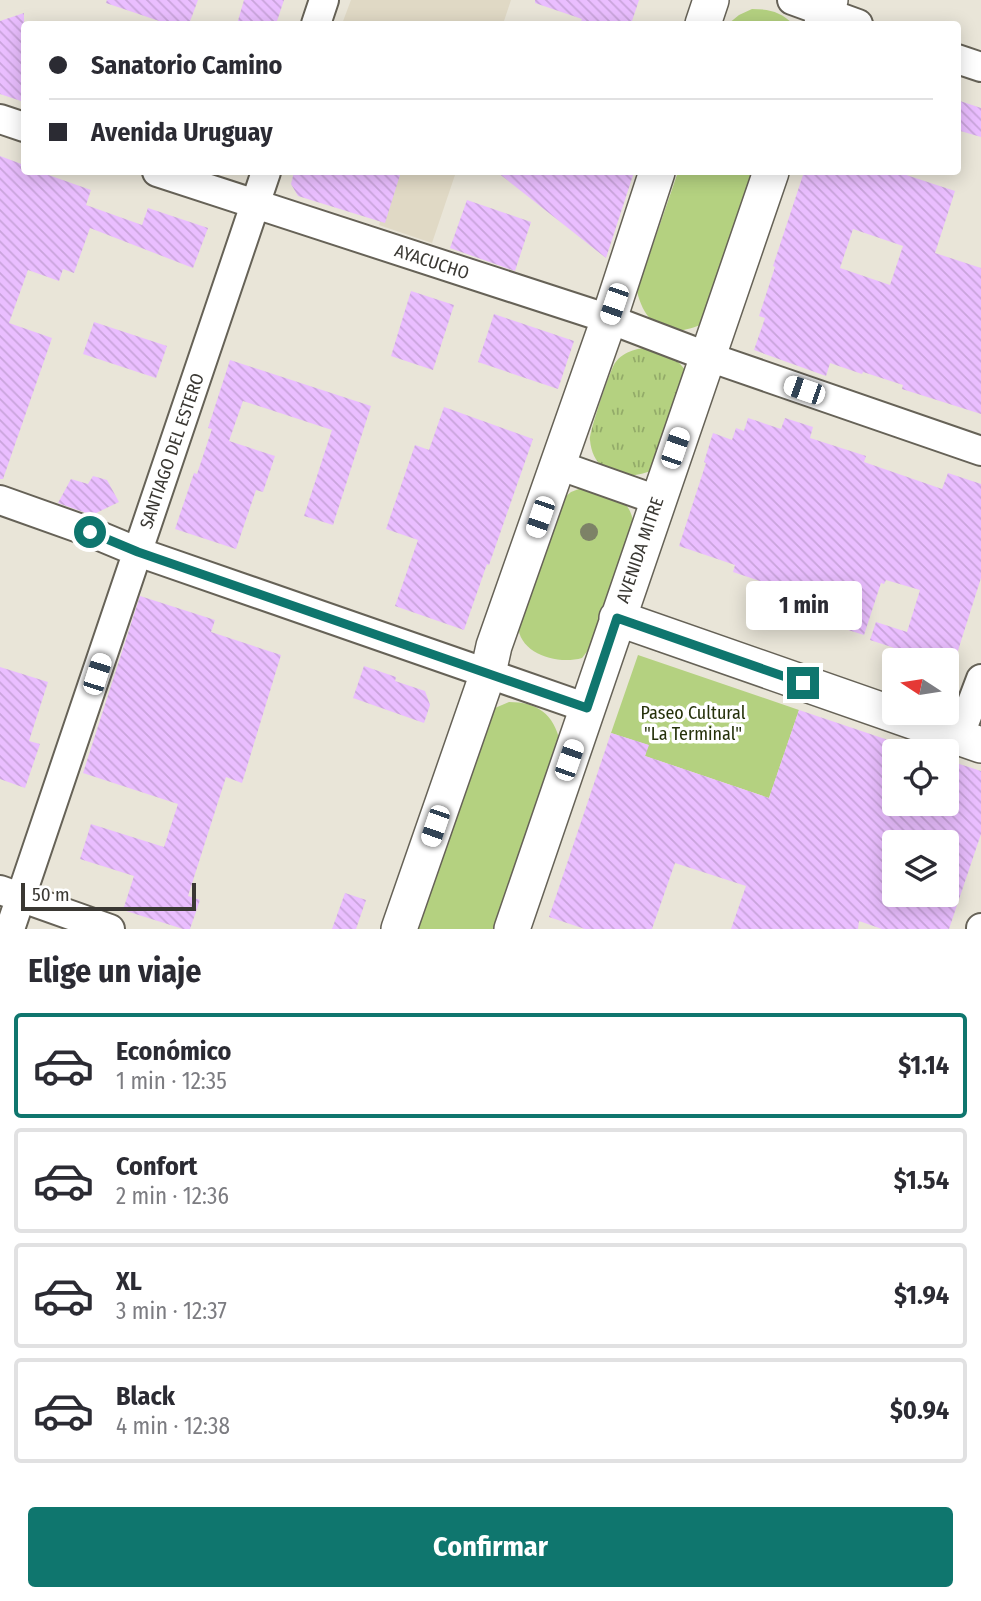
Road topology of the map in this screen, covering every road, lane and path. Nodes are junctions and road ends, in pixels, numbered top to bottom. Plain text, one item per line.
1 (324, 0) edge
2 (711, 0) edge
3 (792, 0) edge
4 (834, 16) edge
5 (317, 21) edge
6 (704, 21) edge
7 (961, 60) edge
8 (981, 67) edge
9 (0, 118) edge
10 (21, 126) edge
11 (166, 175) edge
12 (265, 175) edge
13 (656, 175) edge
14 (770, 175) edge
15 (255, 205) junction
16 (609, 319) junction
17 (706, 356) junction
18 (981, 451) edge
19 (558, 465) junction
20 (0, 500) edge
21 (657, 500) junction
22 (138, 552) junction
23 (617, 618) junction
24 (488, 673) junction
25 (981, 679) edge
26 (587, 708) junction
27 (970, 741) edge
28 (11, 894) edge
29 (10, 929) edge
30 (110, 929) edge
31 (399, 929) edge
32 (512, 929) edge

1 - 5 street
2 - 6 main road
3 - 4 street
7 - 8 street
9 - 10 street
11 - 15 street, AYACUCHO
12 - 15 street, SANTIAGO DEL ESTERO
13 - 16 main road
14 - 17 main road, AVENIDA MITRE
15 - 16 street, AYACUCHO
15 - 22 street, SANTIAGO DEL ESTERO
16 - 17 street, AYACUCHO
16 - 19 main road
17 - 18 street, AYACUCHO
17 - 21 main road, AVENIDA MITRE
19 - 21 street
19 - 24 main road
20 - 22 street
21 - 23 main road, AVENIDA MITRE
22 - 24 street
22 - 28 street, SANTIAGO DEL ESTERO
23 - 26 main road, AVENIDA MITRE
23 - 27 main road
24 - 26 street
24 - 31 main road
25 - 27 street
26 - 32 main road, AVENIDA MITRE
28 - 29 street, SANTIAGO DEL ESTERO
28 - 30 street

